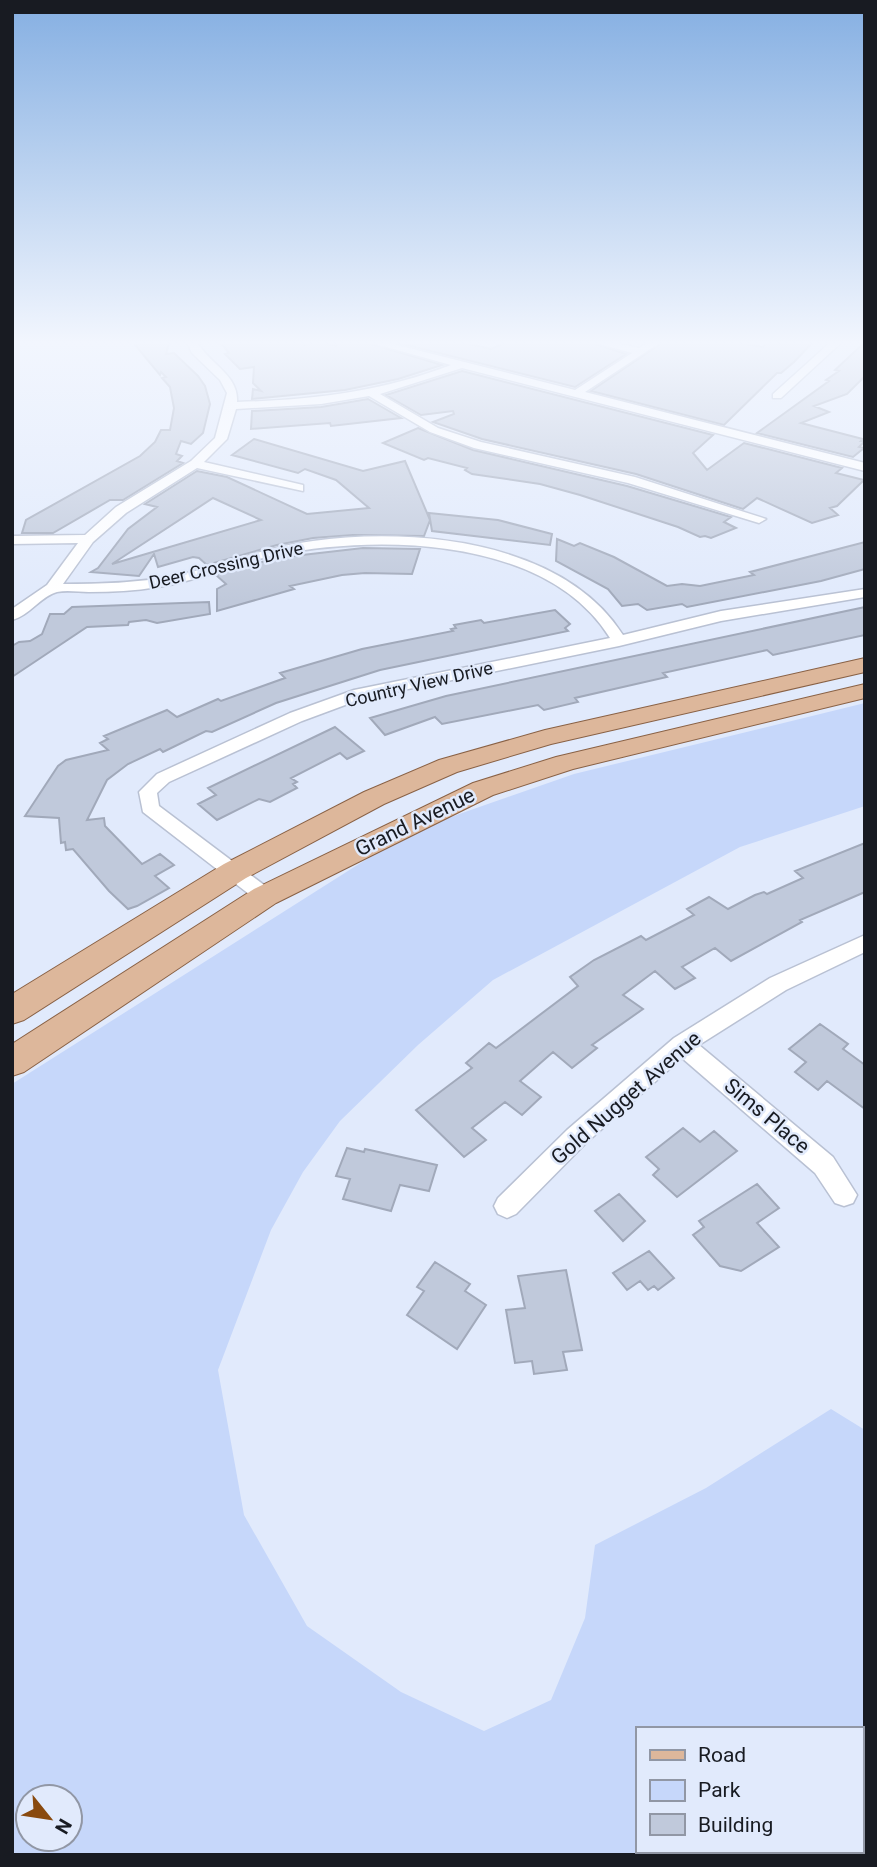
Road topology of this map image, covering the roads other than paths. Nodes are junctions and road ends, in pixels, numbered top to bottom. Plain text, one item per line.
1 (225, 427) edge
2 (429, 427) edge
3 (710, 427) edge
4 (195, 464) junction
5 (865, 467) edge
6 (299, 488) dead end
7 (759, 519) dead end
8 (88, 538) junction
9 (12, 540) edge
10 (52, 588) junction
11 (865, 593) edge
12 (12, 616) edge
13 (619, 641) junction
14 (865, 665) edge
15 (865, 691) edge
16 (235, 871) junction
17 (265, 896) junction
18 (865, 943) edge
19 (12, 1010) edge
20 (682, 1044) junction
21 (12, 1062) edge
22 (844, 1195) dead end
23 (507, 1206) dead end

1 - 4 street
2 - 7 street
3 - 5 street
4 - 6 street
4 - 8 street
8 - 9 street
8 - 10 street
10 - 12 street
10 - 13 street, Deer Crossing Drive
11 - 13 street, Country View Drive
13 - 16 street, Country View Drive
14 - 16 main road, Grand Avenue
15 - 17 main road, Grand Avenue
16 - 17 street, Country View Drive
16 - 19 main road, Grand Avenue
17 - 21 main road, Grand Avenue
18 - 20 street, Gold Nugget Avenue
20 - 22 street, Sims Place
20 - 23 street, Gold Nugget Avenue

